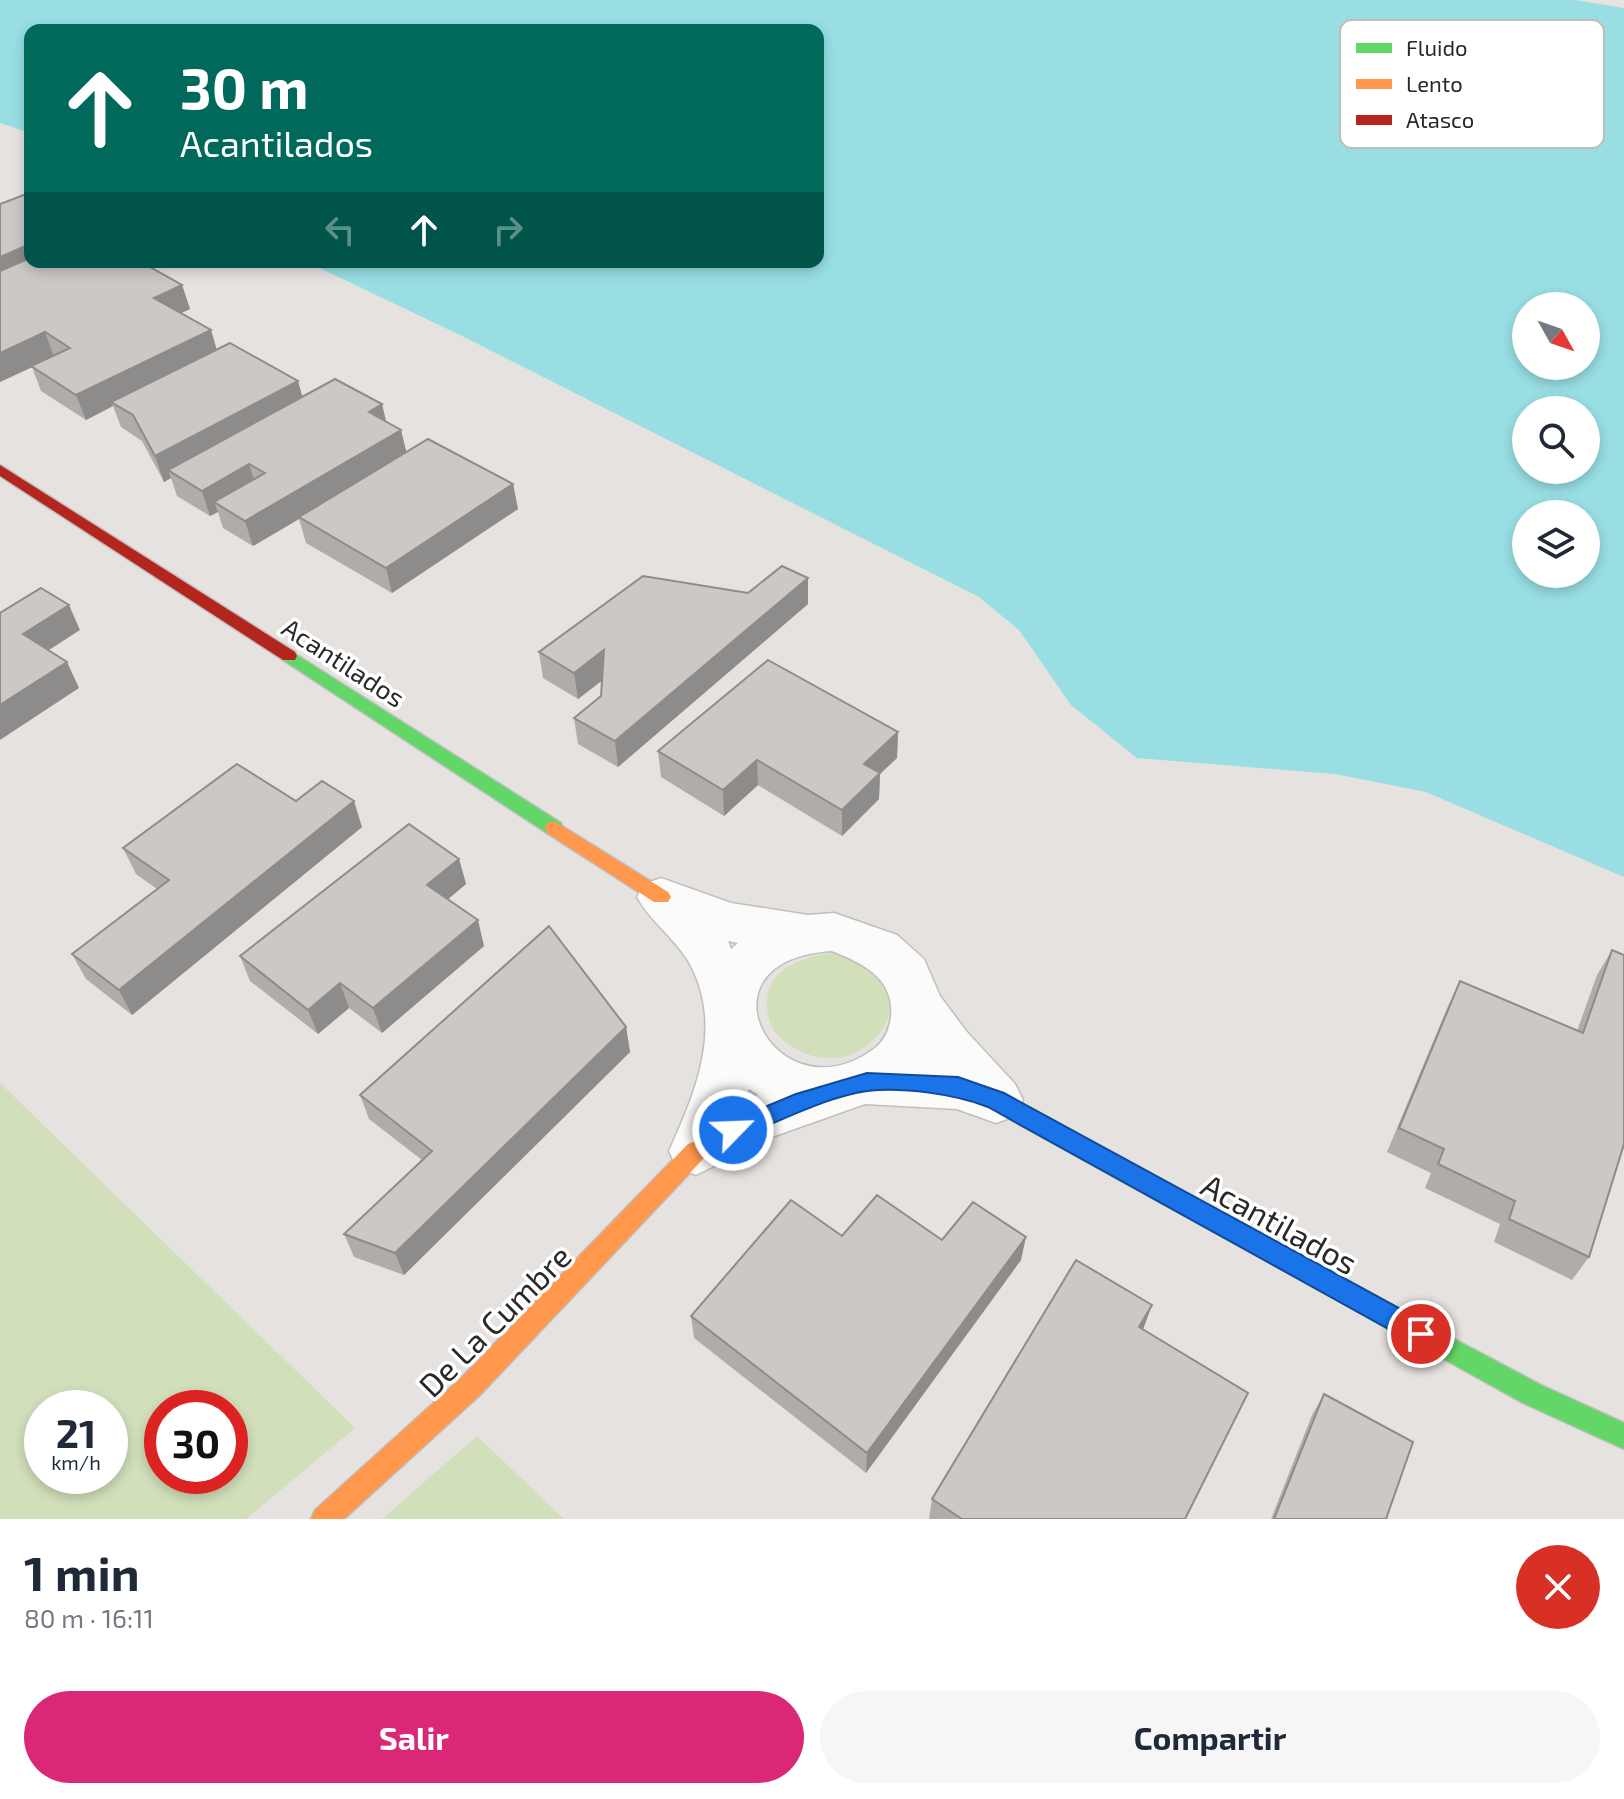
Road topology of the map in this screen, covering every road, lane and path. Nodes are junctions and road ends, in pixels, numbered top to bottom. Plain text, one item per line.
1 (0, 469) edge
2 (661, 897) junction
3 (808, 933) junction
4 (920, 1007) junction
5 (731, 1013) junction
6 (854, 1085) junction
7 (996, 1100) junction
8 (696, 1151) junction
9 (1624, 1436) edge
10 (324, 1519) edge

1 - 2 street, Acantilados
2 - 3 street
2 - 5 street
3 - 4 street
3 - 5 street
4 - 6 street
4 - 7 street
5 - 6 street
5 - 8 street
6 - 7 street
6 - 8 street
7 - 9 street, Acantilados
8 - 10 street, De La Cumbre

